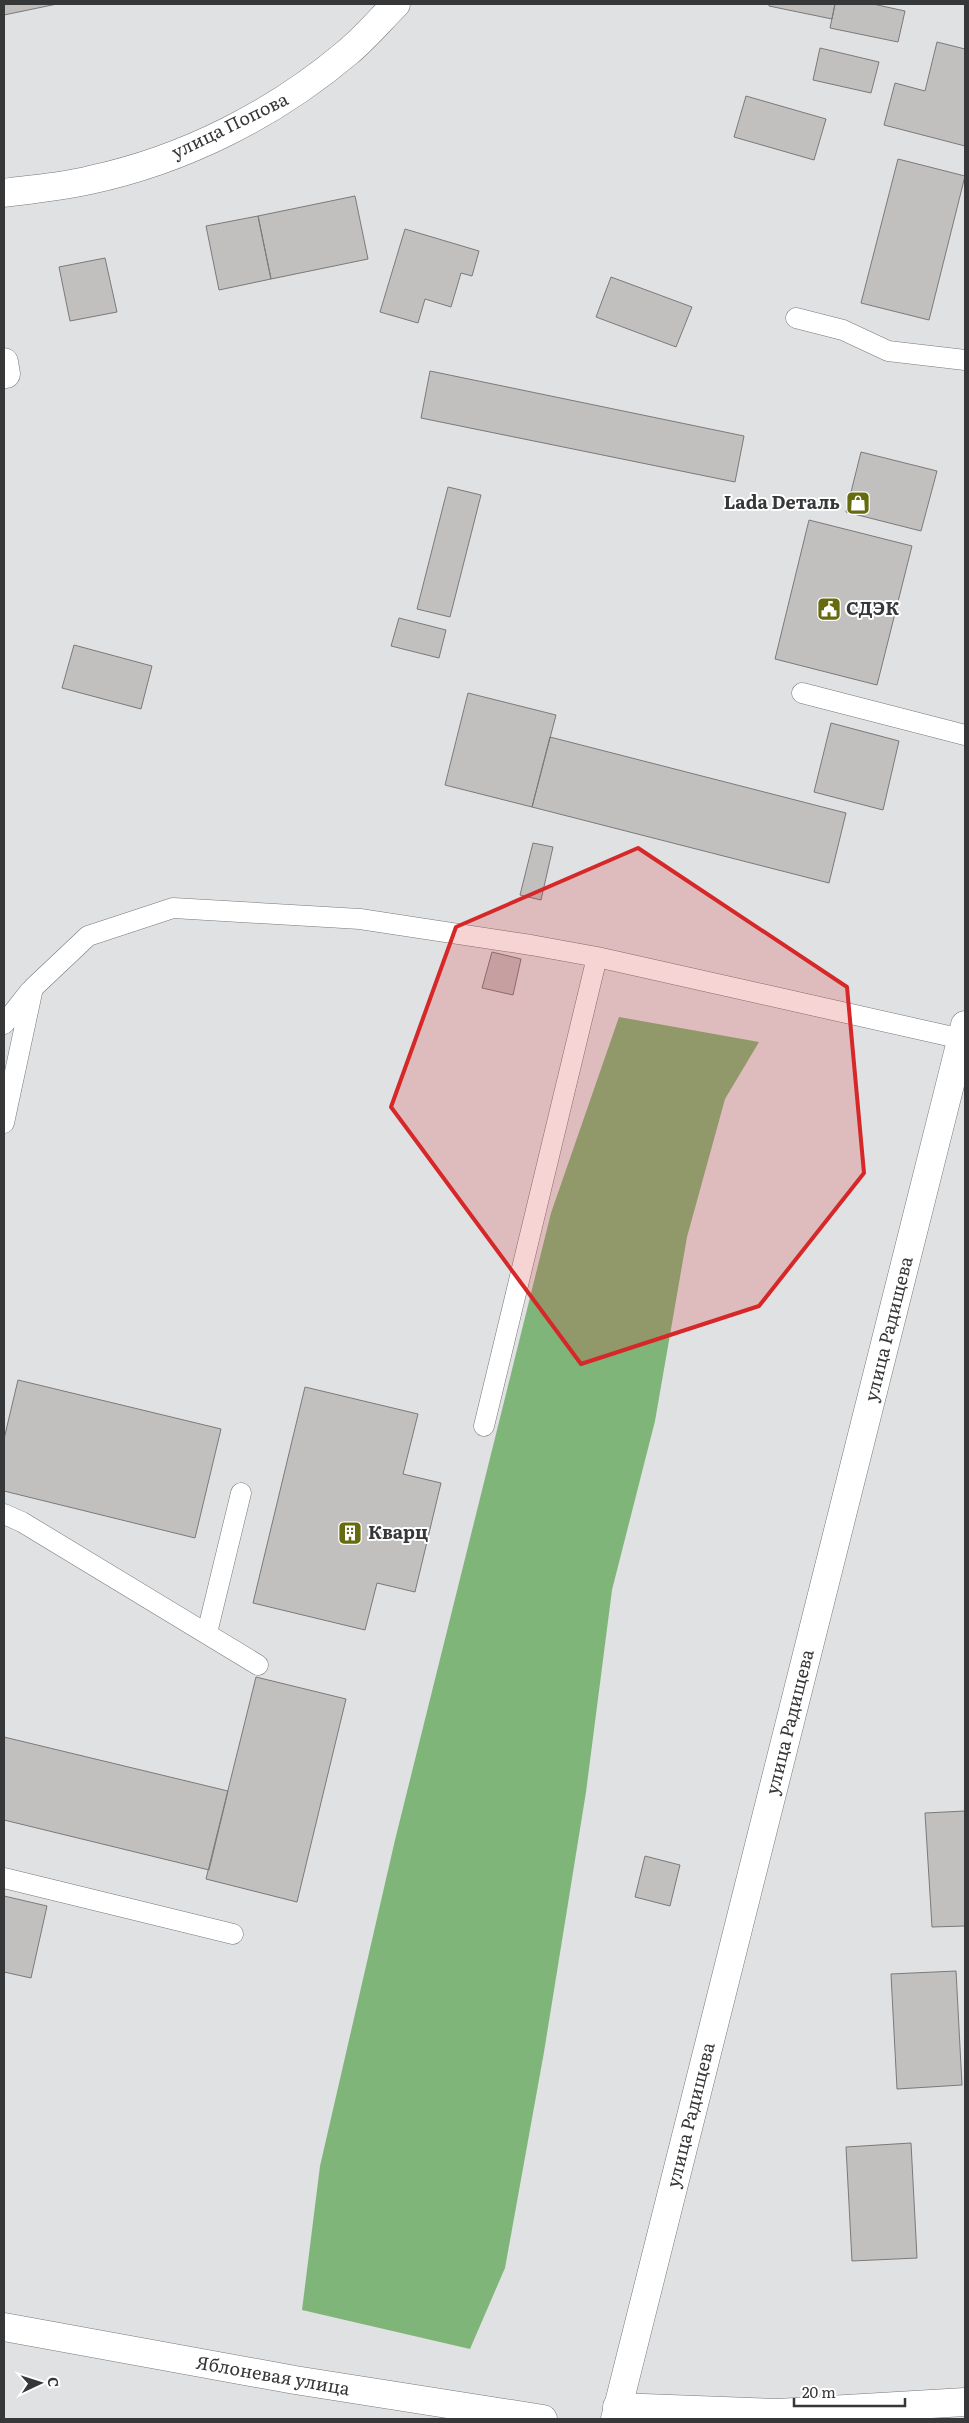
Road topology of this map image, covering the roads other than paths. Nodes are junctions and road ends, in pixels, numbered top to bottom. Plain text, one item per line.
1 (396, 4) edge
2 (4, 193) edge
3 (796, 318) dead end
4 (965, 360) edge
5 (802, 693) dead end
6 (965, 735) edge
7 (597, 957) junction
8 (33, 988) junction
9 (4, 1024) edge
10 (964, 1032) edge
11 (4, 1123) edge
12 (484, 1426) dead end
13 (241, 1493) dead end
14 (4, 1514) edge
15 (207, 1633) junction
16 (258, 1665) dead end
17 (4, 1878) edge
18 (233, 1934) dead end
19 (4, 2327) edge
20 (965, 2402) edge
21 (616, 2413) edge
22 (543, 2419) edge

1 - 2 main road, улица Попова
3 - 4 lane
5 - 6 lane
7 - 8 lane
7 - 10 lane
7 - 12 lane
8 - 9 lane
8 - 11 lane
10 - 21 main road, улица Радищева
13 - 15 lane
14 - 15 lane
15 - 16 lane
17 - 18 lane
19 - 22 main road, Яблоневая улица
20 - 21 main road

